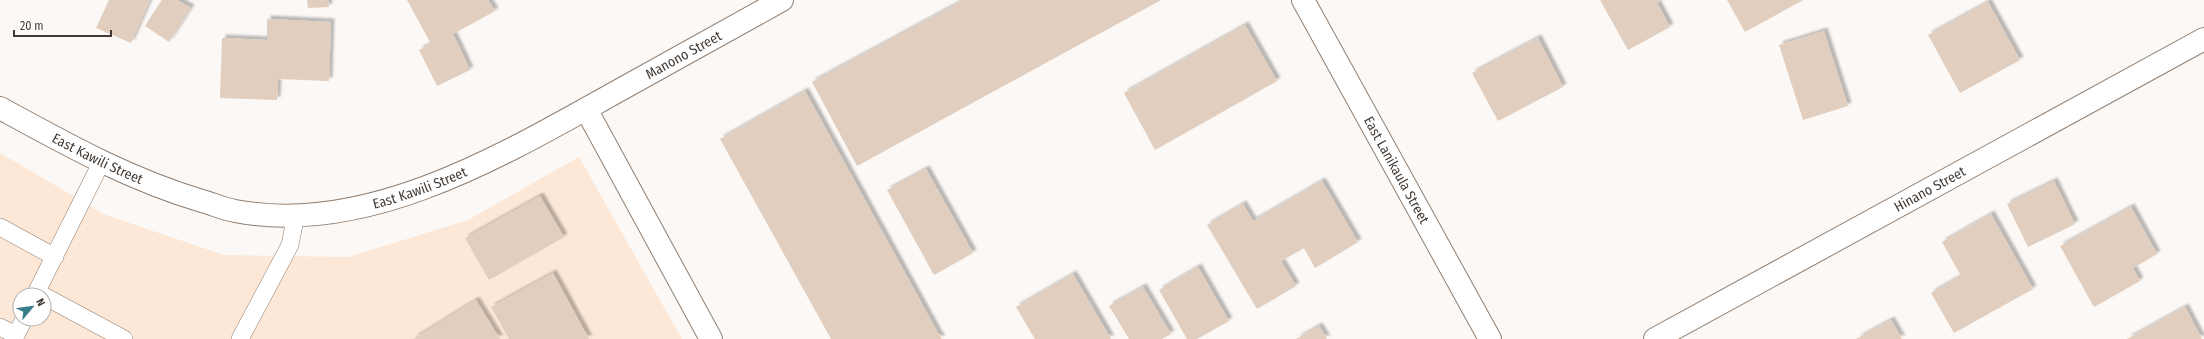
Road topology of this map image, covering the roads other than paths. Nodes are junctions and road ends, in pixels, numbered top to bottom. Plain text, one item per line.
1 (782, 0) edge
2 (1302, 0) edge
3 (2204, 39) edge
4 (0, 108) edge
5 (586, 109) junction
6 (101, 163) junction
7 (296, 214) junction
8 (0, 227) edge
9 (55, 257) junction
10 (43, 287) edge
11 (52, 300) edge
12 (0, 327) edge
13 (20, 327) edge
14 (15, 337) edge
15 (124, 339) edge
16 (240, 339) edge
17 (711, 339) edge
18 (1490, 339) edge
19 (1655, 339) edge

1 - 5 street, Manono Street
2 - 18 street, East Lanikaula Street
3 - 19 street, Hinano Street
4 - 6 street, East Kawili Street
5 - 7 street, East Kawili Street
5 - 17 street
6 - 7 street, East Kawili Street
6 - 9 lane
7 - 16 lane
8 - 9 lane
9 - 10 lane
11 - 15 lane
12 - 14 lane
13 - 14 lane

